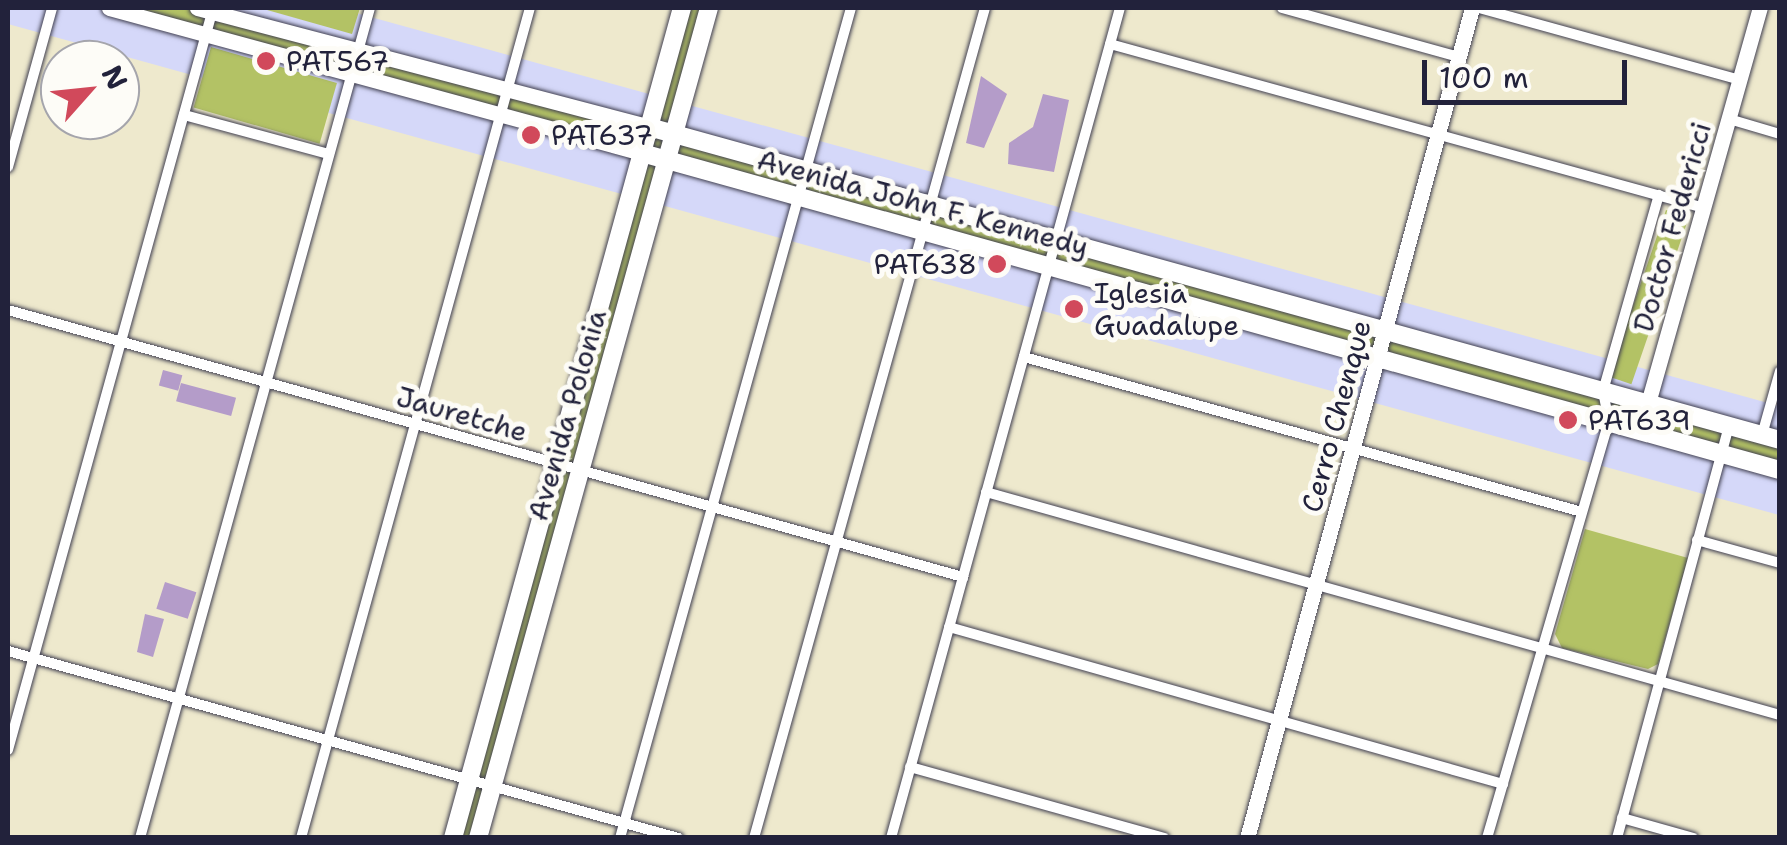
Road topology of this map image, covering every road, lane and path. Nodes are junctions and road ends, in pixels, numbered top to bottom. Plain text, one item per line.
1 (52, 8) edge
2 (109, 8) edge
3 (370, 8) edge
4 (530, 8) edge
5 (682, 8) edge
6 (710, 8) edge
7 (851, 8) edge
8 (985, 8) edge
9 (1120, 8) edge
10 (1282, 8) edge
11 (1476, 8) edge
12 (1760, 8) edge
13 (208, 9) edge
14 (206, 34) junction
15 (1110, 44) junction
16 (358, 51) junction
17 (1459, 58) junction
18 (352, 74) junction
19 (1740, 80) junction
20 (508, 89) junction
21 (184, 115) junction
22 (500, 116) junction
23 (1729, 120) junction
24 (649, 128) junction
25 (674, 134) junction
26 (1438, 134) junction
27 (1780, 134) edge
28 (642, 153) junction
29 (329, 154) junction
30 (667, 160) junction
31 (8, 167) edge
32 (806, 170) junction
33 (1659, 196) junction
34 (798, 198) junction
35 (930, 206) junction
36 (1704, 208) junction
37 (923, 230) junction
38 (1056, 241) junction
39 (1049, 266) junction
40 (8, 310) edge
41 (1384, 332) junction
42 (121, 342) junction
43 (1378, 356) junction
44 (1024, 357) junction
45 (1780, 371) edge
46 (266, 382) junction
47 (1603, 391) junction
48 (1648, 403) junction
49 (1609, 422) junction
50 (415, 424) junction
51 (1729, 426) junction
52 (1770, 438) edge
53 (1353, 448) junction
54 (1721, 453) junction
55 (556, 464) junction
56 (581, 470) junction
57 (1780, 470) edge
58 (986, 492) junction
59 (712, 507) junction
60 (1582, 512) junction
61 (1697, 540) junction
62 (836, 542) junction
63 (1780, 564) edge
64 (963, 577) junction
65 (1316, 584) junction
66 (949, 627) junction
67 (8, 652) edge
68 (1542, 652) junction
69 (33, 658) junction
70 (1659, 680) junction
71 (178, 699) junction
72 (1780, 714) edge
73 (1279, 720) junction
74 (328, 740) junction
75 (8, 750) edge
76 (910, 767) junction
77 (469, 780) junction
78 (1502, 784) junction
79 (492, 786) junction
80 (1622, 818) junction
81 (624, 823) junction
82 (140, 838) edge
83 (301, 838) edge
84 (453, 838) edge
85 (478, 838) edge
86 (620, 838) edge
87 (678, 838) edge
88 (754, 838) edge
89 (890, 838) edge
90 (1164, 838) edge
91 (1247, 838) edge
92 (1487, 838) edge
93 (1616, 838) edge
94 (1693, 838) edge

1 - 31 street
2 - 14 street, Avenida John F. Kennedy
3 - 16 street
4 - 20 street
5 - 24 main road, Avenida Polonia
6 - 25 main road, Avenida Polonia
7 - 32 street
8 - 35 street
9 - 15 street
10 - 17 street
11 - 17 street, Cerro Chenque
11 - 19 street
12 - 19 street, Doctor Federicci
13 - 14 street
13 - 16 street, Avenida John F. Kennedy
14 - 18 street, Avenida John F. Kennedy
14 - 21 street
15 - 26 street
15 - 38 street
16 - 18 street
16 - 20 street, Avenida John F. Kennedy
17 - 26 street, Cerro Chenque
18 - 22 street, Avenida John F. Kennedy
18 - 29 street
19 - 23 street, Doctor Federicci
20 - 22 street
20 - 24 street, Avenida John F. Kennedy
21 - 29 street
21 - 42 street
22 - 28 street, Avenida John F. Kennedy
22 - 50 street
23 - 27 street
23 - 36 street, Doctor Federicci
24 - 25 main road, Avenida John F. Kennedy
24 - 28 main road, Avenida Polonia
25 - 30 main road, Avenida Polonia
25 - 32 main road, Avenida John F. Kennedy
26 - 33 street
26 - 41 street, Cerro Chenque
28 - 30 main road, Avenida John F. Kennedy
28 - 55 main road, Avenida Polonia
29 - 46 street
30 - 34 main road, Avenida John F. Kennedy
30 - 56 main road, Avenida Polonia
32 - 34 street
32 - 35 main road, Avenida John F. Kennedy
33 - 36 street
33 - 47 street
34 - 37 main road, Avenida John F. Kennedy
34 - 59 street
35 - 37 street
35 - 38 main road, Avenida John F. Kennedy
36 - 48 street, Doctor Federicci
37 - 39 main road, Avenida John F. Kennedy
37 - 62 street
38 - 39 street
38 - 41 main road, Avenida John F. Kennedy
39 - 43 main road, Avenida John F. Kennedy
39 - 44 street
40 - 42 street, Jauretche
41 - 43 street, Cerro Chenque
41 - 47 main road, Avenida John F. Kennedy
42 - 46 street, Jauretche
42 - 69 street
43 - 49 main road, Avenida John F. Kennedy
43 - 53 street, Cerro Chenque
44 - 53 street
44 - 58 street
45 - 52 street
46 - 50 street, Jauretche
46 - 71 street
47 - 48 main road, Avenida John F. Kennedy
47 - 49 street
48 - 51 main road, Avenida John F. Kennedy
49 - 54 main road, Avenida John F. Kennedy
49 - 60 street
50 - 55 street, Jauretche
50 - 74 street
51 - 52 main road, Avenida John F. Kennedy
51 - 54 street
53 - 60 street
53 - 65 street, Cerro Chenque
54 - 57 main road, Avenida John F. Kennedy
54 - 61 street
55 - 56 street, Jauretche
55 - 77 main road, Avenida Polonia
56 - 59 street, Jauretche
56 - 79 main road, Avenida Polonia
58 - 64 street
58 - 65 street
59 - 62 street, Jauretche
59 - 81 street
60 - 68 street
61 - 63 street
61 - 70 street
62 - 64 street, Jauretche
62 - 88 street
64 - 66 street
65 - 68 street
65 - 73 street, Cerro Chenque
66 - 73 street
66 - 76 street
67 - 69 street
68 - 70 street
68 - 78 street
69 - 71 street
69 - 75 street
70 - 72 street
70 - 80 street
71 - 74 street
71 - 82 street
73 - 78 street
73 - 91 street, Cerro Chenque
74 - 77 street
74 - 83 street
76 - 89 street
76 - 90 street
77 - 79 street
77 - 84 main road, Avenida Polonia
78 - 92 street
79 - 81 street
79 - 85 main road, Avenida Polonia
80 - 93 street
80 - 94 street
81 - 86 street
81 - 87 street

